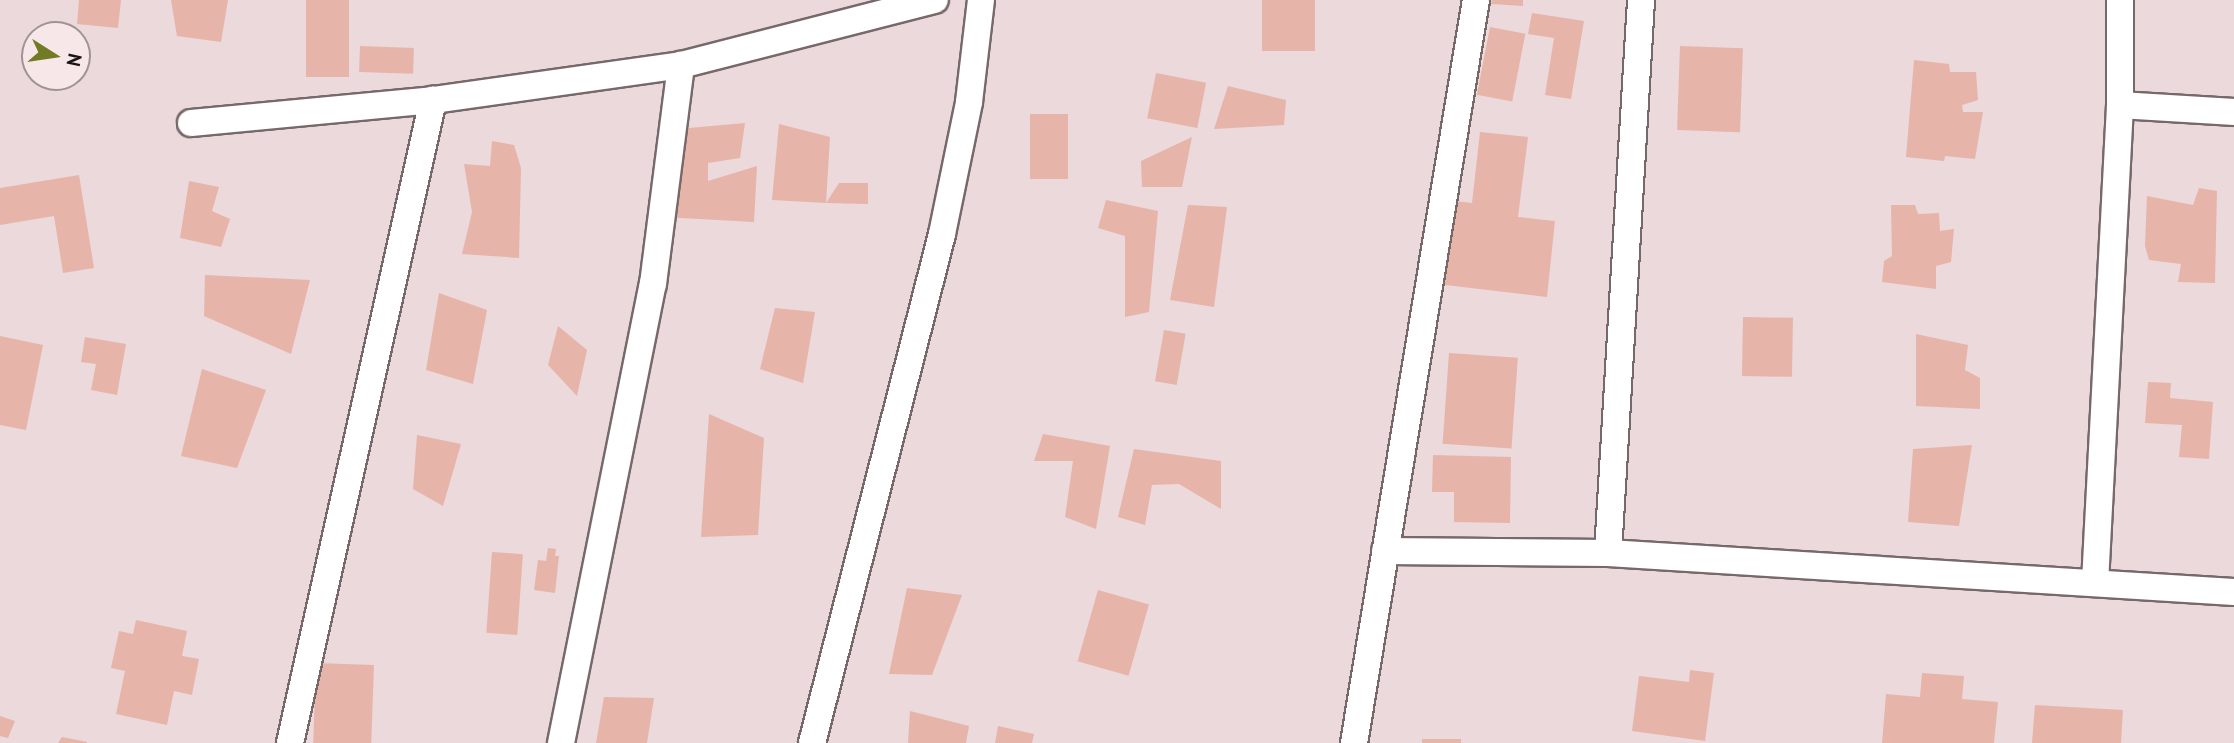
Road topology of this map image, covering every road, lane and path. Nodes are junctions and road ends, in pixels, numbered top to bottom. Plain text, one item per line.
1 (935, 0) edge
2 (981, 0) edge
3 (1476, 0) edge
4 (1641, 0) edge
5 (2120, 0) edge
6 (681, 65) junction
7 (433, 100) junction
8 (2120, 105) junction
9 (2234, 112) edge
10 (191, 123) dead end
11 (1385, 551) junction
12 (1608, 553) junction
13 (2095, 583) junction
14 (2234, 592) edge
15 (290, 743) edge
16 (561, 743) edge
17 (812, 743) edge
18 (1354, 743) edge

1 - 6 street
2 - 17 street
3 - 11 street
4 - 12 street
5 - 8 street
6 - 7 street
6 - 16 street
7 - 10 street
7 - 15 street
8 - 9 street
8 - 13 street
11 - 12 street
11 - 18 street
12 - 13 street
13 - 14 street

